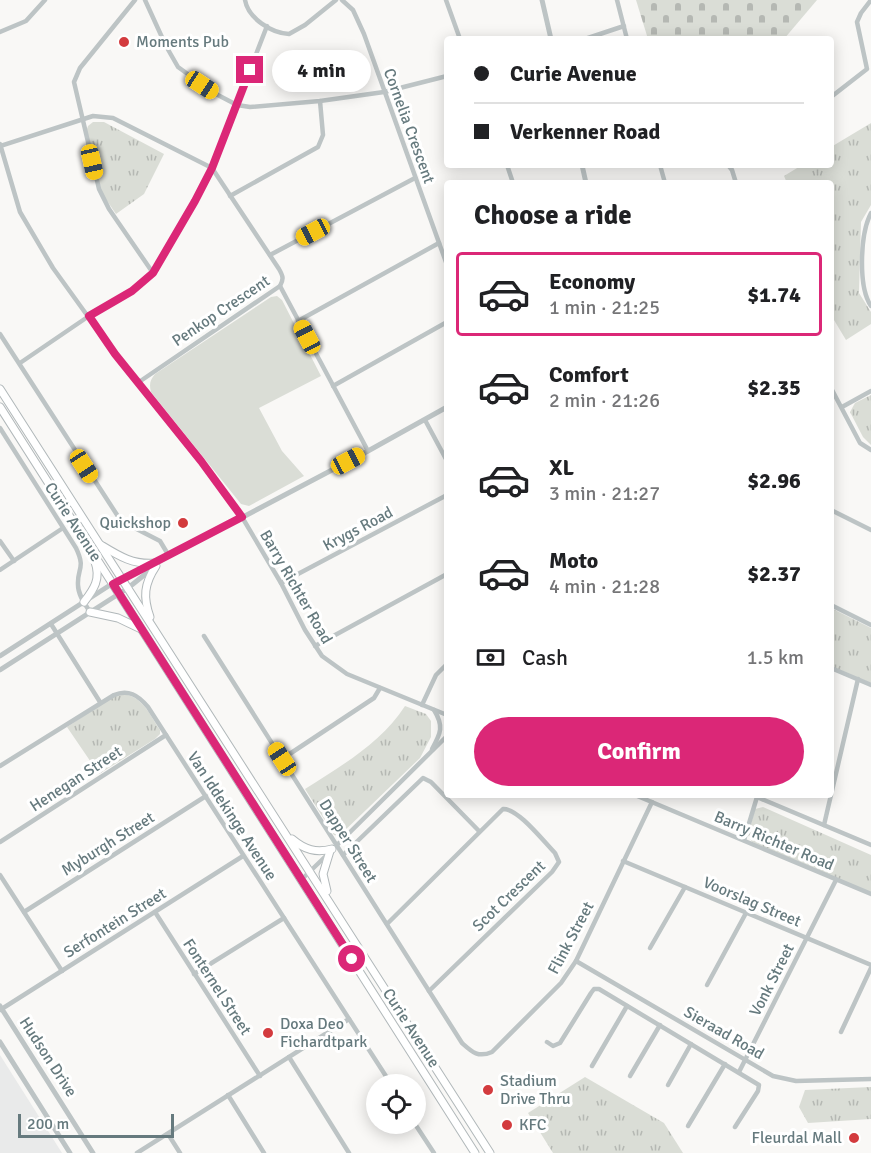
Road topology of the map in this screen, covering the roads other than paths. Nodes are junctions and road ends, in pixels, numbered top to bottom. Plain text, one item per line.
1 (45, 0) edge
2 (135, 0) edge
3 (145, 0) edge
4 (245, 0) edge
5 (336, 0) edge
6 (342, 0) edge
7 (446, 0) edge
8 (542, 0) edge
9 (617, 0) edge
10 (871, 0) edge
11 (267, 26) junction
12 (624, 26) junction
13 (0, 32) edge
14 (459, 36) edge
15 (550, 36) edge
16 (594, 36) edge
17 (626, 36) edge
18 (869, 69) edge
19 (444, 77) edge
20 (384, 92) junction
21 (834, 95) edge
22 (320, 101) junction
23 (237, 105) junction
24 (82, 120) junction
25 (0, 146) edge
26 (212, 168) junction
27 (415, 178) junction
28 (230, 196) junction
29 (871, 213) edge
30 (439, 243) junction
31 (270, 255) junction
32 (444, 257) edge
33 (153, 273) junction
34 (280, 286) junction
35 (871, 306) edge
36 (89, 316) junction
37 (298, 321) junction
38 (444, 324) edge
39 (0, 334) edge
40 (20, 363) junction
41 (139, 382) junction
42 (333, 386) junction
43 (0, 389) edge
44 (871, 391) edge
45 (834, 393) edge
46 (0, 407) edge
47 (842, 407) junction
48 (444, 409) edge
49 (425, 420) junction
50 (0, 428) edge
51 (871, 450) edge
52 (368, 451) junction
53 (444, 455) edge
54 (444, 497) edge
55 (834, 512) edge
56 (242, 517) junction
57 (63, 528) junction
58 (871, 530) edge
59 (0, 541) edge
60 (99, 544) junction
61 (91, 550) junction
62 (169, 556) junction
63 (14, 561) junction
64 (155, 565) junction
65 (0, 570) edge
66 (444, 576) edge
67 (121, 578) junction
68 (281, 583) junction
69 (113, 584) junction
70 (128, 588) junction
71 (119, 593) junction
72 (84, 602) junction
73 (834, 606) edge
74 (90, 612) junction
75 (51, 624) junction
76 (871, 625) edge
77 (154, 629) junction
78 (143, 630) junction
79 (57, 634) junction
80 (204, 636) dead end
81 (315, 646) junction
82 (0, 657) edge
83 (444, 666) edge
84 (834, 669) edge
85 (0, 670) edge
86 (858, 679) junction
87 (871, 685) edge
88 (380, 688) junction
89 (100, 702) junction
90 (422, 705) junction
91 (434, 710) junction
92 (444, 714) edge
93 (166, 735) junction
94 (444, 739) edge
95 (444, 744) edge
96 (433, 750) junction
97 (425, 758) junction
98 (282, 759) junction
99 (0, 766) edge
100 (834, 782) edge
101 (206, 796) junction
102 (444, 796) edge
103 (446, 798) edge
104 (642, 798) edge
105 (756, 798) edge
106 (762, 798) edge
107 (830, 798) edge
108 (652, 802) junction
109 (277, 821) junction
110 (824, 825) junction
111 (479, 831) junction
112 (744, 840) junction
113 (0, 842) edge
114 (871, 845) edge
115 (333, 848) junction
116 (343, 855) junction
117 (243, 856) junction
118 (623, 861) junction
119 (310, 872) junction
120 (0, 875) edge
121 (301, 880) junction
122 (836, 880) junction
123 (685, 887) junction
124 (871, 894) edge
125 (24, 912) junction
126 (155, 912) junction
127 (746, 913) junction
128 (284, 918) junction
129 (340, 918) junction
130 (387, 924) junction
131 (807, 938) junction
132 (650, 948) dead end
133 (576, 961) junction
134 (871, 966) edge
135 (62, 971) junction
136 (194, 974) junction
137 (707, 985) dead end
138 (429, 991) junction
139 (627, 1006) junction
140 (1, 1009) edge
141 (350, 1019) junction
142 (660, 1025) junction
143 (841, 1032) dead end
144 (0, 1042) edge
145 (547, 1042) dead end
146 (691, 1044) junction
147 (477, 1054) joint
148 (289, 1057) junction
149 (746, 1059) junction
150 (725, 1064) junction
151 (592, 1066) dead end
152 (739, 1072) junction
153 (385, 1074) edge
154 (260, 1076) junction
155 (630, 1076) dead end
156 (871, 1079) edge
157 (668, 1085) dead end
158 (228, 1095) junction
159 (688, 1126) dead end
160 (735, 1127) dead end
161 (168, 1134) junction
162 (422, 1134) edge
163 (70, 1153) edge
164 (93, 1153) edge
165 (137, 1153) edge
166 (180, 1153) edge
167 (264, 1153) edge
168 (349, 1153) edge
169 (434, 1153) edge
170 (476, 1153) edge
171 (490, 1153) edge

1 - 13 street
2 - 24 street
3 - 23 street
4 - 11 street
5 - 11 street
6 - 20 street, Cornelia Crescent
7 - 14 street
8 - 15 street
9 - 12 street
10 - 18 street
11 - 23 street
12 - 16 street
12 - 17 street
18 - 21 street
19 - 20 street
20 - 22 street
20 - 27 street, Cornelia Crescent
22 - 23 street
22 - 28 street
23 - 26 street
24 - 25 street
24 - 26 street
24 - 33 street
25 - 36 street, Barry Richter Road
26 - 28 street, Penkop Crescent
26 - 33 street
27 - 30 street, Cornelia Crescent
27 - 31 street
28 - 31 street, Penkop Crescent
29 - 35 street
30 - 32 street, Cornelia Crescent
30 - 37 street
31 - 34 street, Penkop Crescent
33 - 36 street
34 - 37 street
34 - 41 street, Penkop Crescent
36 - 40 street
36 - 41 street, Barry Richter Road
37 - 42 street
38 - 42 street
39 - 40 street
40 - 62 street
41 - 56 street, Barry Richter Road
42 - 52 street
43 - 60 main road, Curie Avenue
44 - 47 street
45 - 47 street
46 - 61 main road, Curie Avenue
47 - 51 street
48 - 49 street
49 - 52 street
49 - 53 street
50 - 57 street, Curie Avenue
52 - 56 street
54 - 68 street, Krygs Road
55 - 58 street
56 - 62 street
56 - 68 street, Barry Richter Road
57 - 63 street
57 - 72 street, Curie Avenue
59 - 63 street
60 - 64 main road
60 - 67 main road, Curie Avenue
61 - 69 main road, Curie Avenue
61 - 72 main road
62 - 64 street
63 - 65 street
64 - 67 street
64 - 70 street
64 - 77 main road
66 - 81 street
67 - 69 street
67 - 70 main road, Curie Avenue
68 - 81 street, Barry Richter Road
69 - 71 main road, Curie Avenue
69 - 72 street
70 - 71 street
70 - 77 main road, Curie Avenue
71 - 74 street
71 - 78 main road, Curie Avenue
72 - 74 street, Curie Avenue
72 - 75 street
73 - 76 street
74 - 78 main road
74 - 79 street
75 - 79 street
75 - 82 street
77 - 109 main road, Curie Avenue
78 - 121 main road, Curie Avenue
79 - 85 street
79 - 89 street
80 - 98 street, Dapper Street
81 - 88 street, Barry Richter Road
83 - 90 street
84 - 86 street
86 - 87 street
86 - 100 street
88 - 90 street, Barry Richter Road
88 - 98 street
89 - 93 street, Van Iddekinge Avenue
89 - 99 street, Van Iddekinge Avenue
90 - 91 street, Barry Richter Road
91 - 92 street, Barry Richter Road
91 - 97 street
93 - 101 street, Van Iddekinge Avenue
93 - 113 street, Henegan Street
94 - 96 street
95 - 96 street
96 - 97 street
97 - 115 street
98 - 115 street, Dapper Street
101 - 117 street, Van Iddekinge Avenue
101 - 125 street, Myburgh Street
102 - 116 street
103 - 111 street
104 - 108 street, Barry Richter Road
105 - 112 street
106 - 110 street
107 - 110 street
108 - 112 street, Barry Richter Road
108 - 118 street, Flink Street
109 - 115 main road
109 - 119 main road, Curie Avenue
110 - 114 street
111 - 130 street, Scot Crescent
111 - 138 street, Scot Crescent
112 - 122 street, Barry Richter Road
115 - 116 street, Dapper Street
115 - 119 street
115 - 129 main road
116 - 130 street, Dapper Street
117 - 126 street, Serfontein Street
117 - 128 street, Van Iddekinge Avenue
118 - 123 street, Voorslag Street
118 - 133 street, Flink Street
119 - 121 street
119 - 129 main road, Curie Avenue
120 - 125 street
121 - 170 main road, Curie Avenue
122 - 124 street, Barry Richter Road
122 - 131 street, Vonk Street
123 - 127 street, Voorslag Street
123 - 132 street
125 - 135 street
126 - 135 street, Serfontein Street
126 - 136 street, Fonternel Street
127 - 131 street, Voorslag Street
127 - 137 street
128 - 136 street
128 - 141 street, Van Iddekinge Avenue
129 - 171 main road, Curie Avenue
130 - 138 street, Dapper Street
131 - 134 street, Voorslag Street
131 - 149 street, Vonk Street
133 - 147 street, Flink Street
133 - 149 street, Sieraad Road
134 - 143 street
135 - 140 street, Serfontein Street
136 - 154 street, Fonternel Street
138 - 147 street, Dapper Street
139 - 142 street
139 - 145 street
139 - 151 street
140 - 164 street, Hudson Drive
141 - 148 street
141 - 153 street, Van Iddekinge Avenue
142 - 146 street
142 - 155 street
144 - 163 street, Hudson Drive
146 - 150 street
146 - 157 street
148 - 154 street
148 - 168 street
149 - 152 street, Vonk Street
149 - 156 street, Sieraad Road
150 - 152 street
150 - 159 street
152 - 160 street
154 - 158 street
158 - 161 street
158 - 167 street
161 - 165 street
161 - 166 street
162 - 169 street

